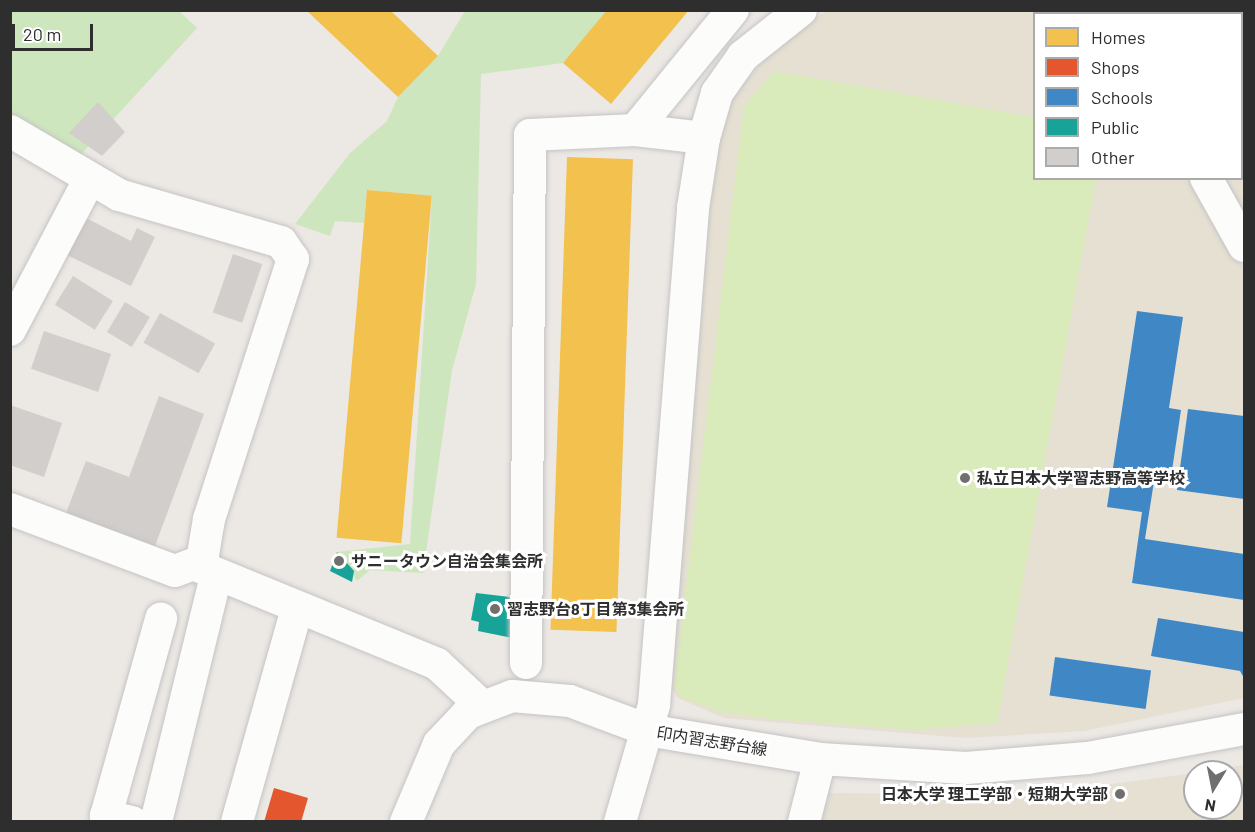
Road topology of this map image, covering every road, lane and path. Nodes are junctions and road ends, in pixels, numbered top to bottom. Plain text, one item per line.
1 (733, 10) edge
2 (801, 10) edge
3 (635, 130) junction
4 (10, 131) edge
5 (704, 138) junction
6 (89, 180) junction
7 (1207, 180) edge
8 (1245, 246) edge
9 (10, 330) edge
10 (10, 509) edge
11 (209, 568) junction
12 (297, 608) junction
13 (161, 619) dead end
14 (526, 663) dead end
15 (481, 705) junction
16 (1245, 729) edge
17 (647, 730) junction
18 (820, 759) junction
19 (114, 820) edge
20 (156, 822) edge
21 (237, 822) edge
22 (406, 822) edge
23 (620, 822) edge
24 (804, 822) edge

1 - 3 street
2 - 5 street
3 - 5 street
3 - 14 street
4 - 6 street
5 - 17 street
6 - 9 street
6 - 11 street
7 - 8 street
10 - 11 street
11 - 12 street
11 - 20 street
12 - 15 street
12 - 21 street
13 - 19 street
15 - 17 street, 印内習志野台線
15 - 22 street
16 - 18 street, 印内習志野台線
17 - 18 street, 印内習志野台線
17 - 23 street
18 - 24 street

